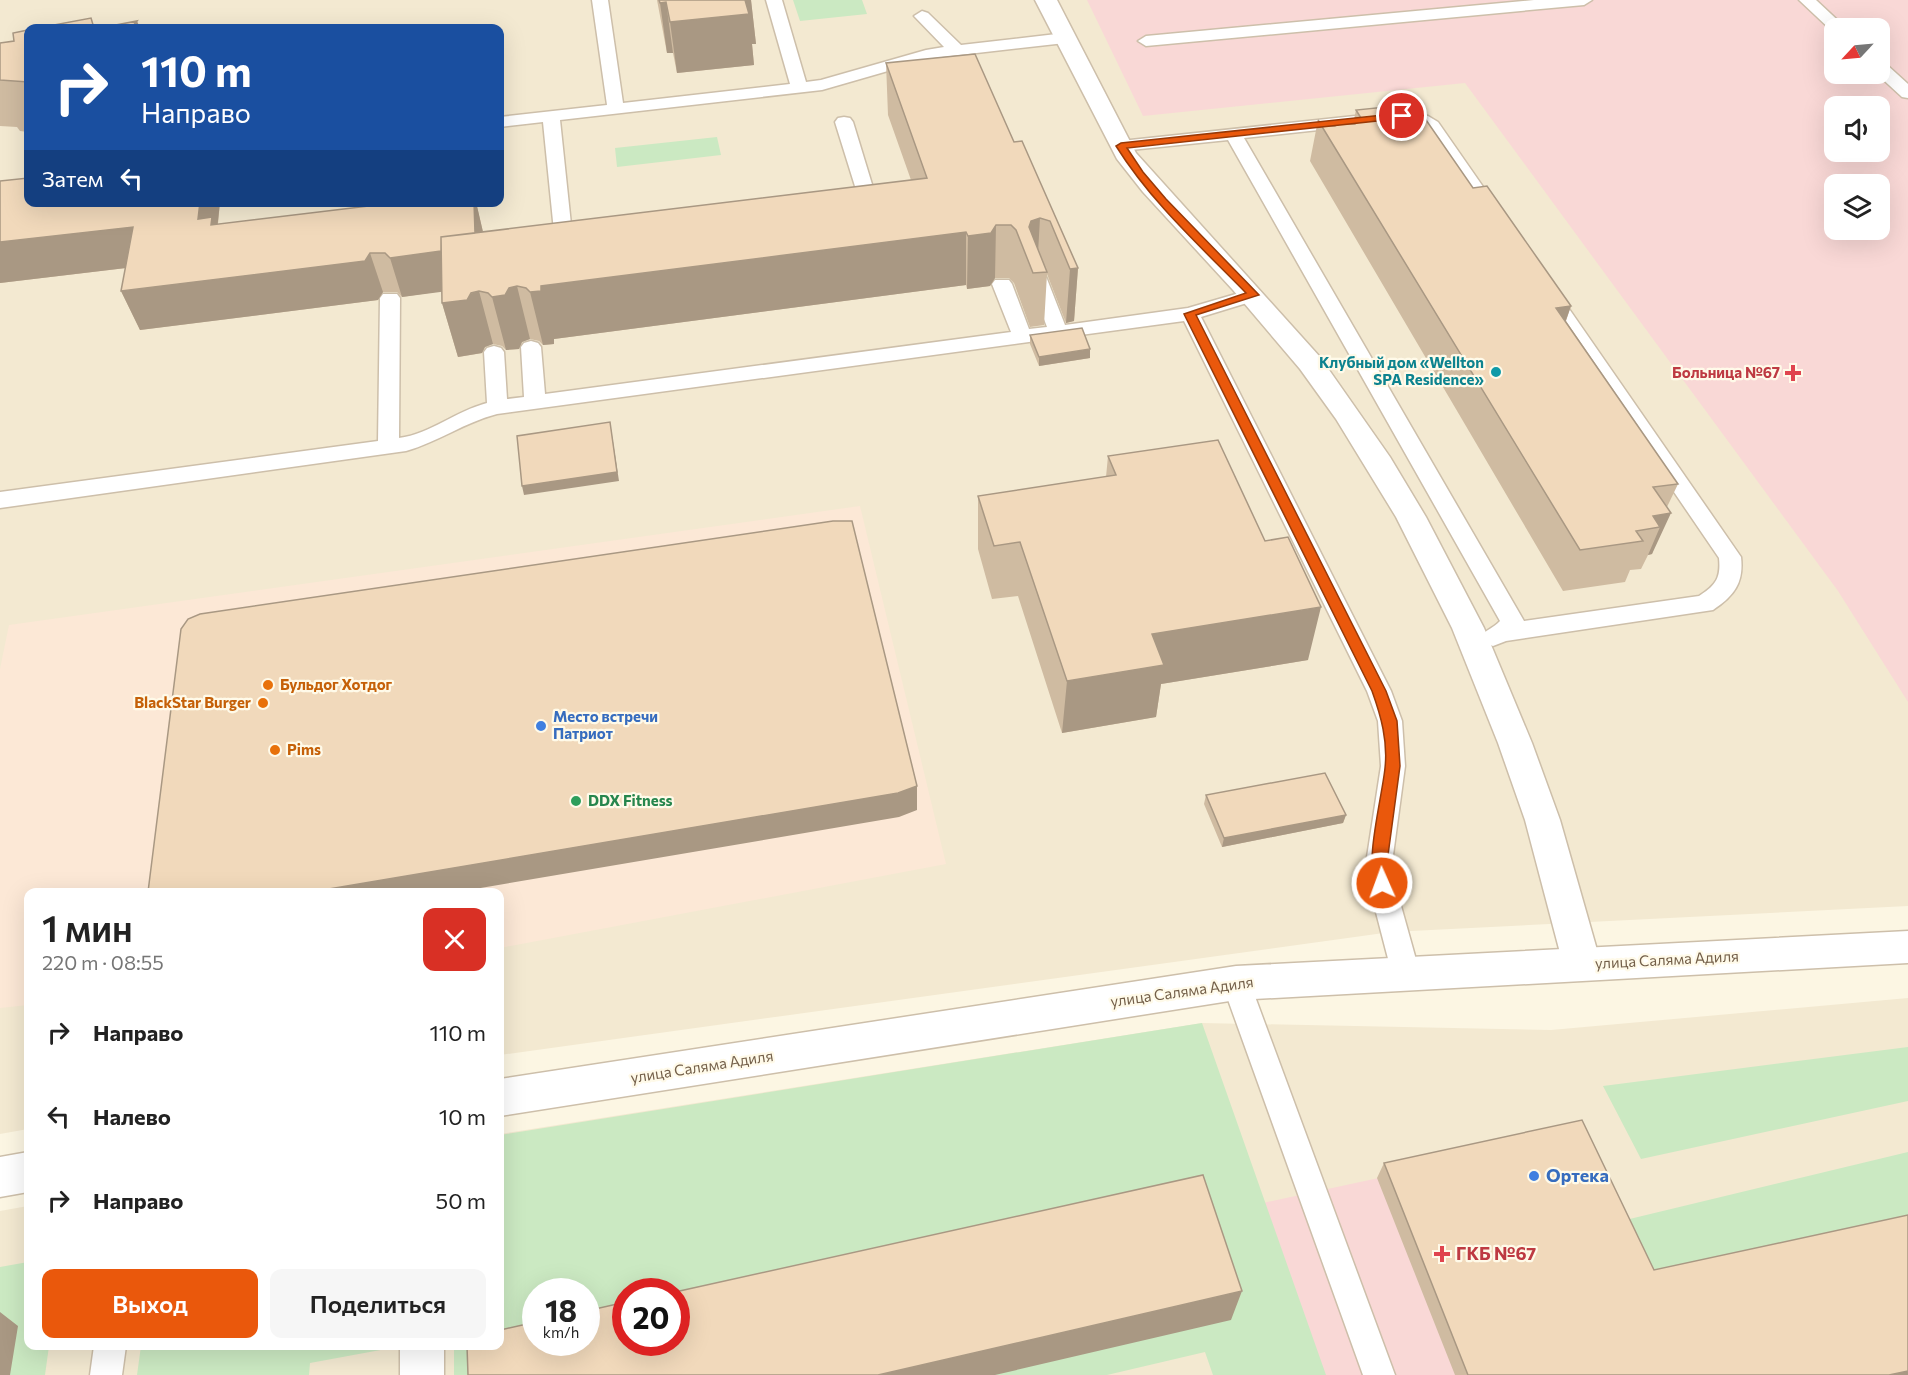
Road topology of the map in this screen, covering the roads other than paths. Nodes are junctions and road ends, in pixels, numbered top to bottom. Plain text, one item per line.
1 (600, 0) edge
2 (774, 0) edge
3 (1046, 0) edge
4 (1584, 0) edge
5 (1807, 0) edge
6 (922, 16) dead end
7 (1827, 18) edge
8 (1065, 38) junction
9 (1146, 41) dead end
10 (957, 50) junction
11 (1890, 75) edge
12 (1904, 86) edge
13 (800, 88) junction
14 (616, 109) junction
15 (551, 116) junction
16 (504, 122) edge
17 (844, 122) dead end
18 (1233, 134) junction
19 (1121, 146) junction
20 (837, 207) edge
21 (1507, 234) edge
22 (599, 237) edge
23 (1038, 279) edge
24 (1541, 283) edge
25 (1002, 284) edge
26 (1253, 295) junction
27 (390, 298) edge
28 (1190, 314) junction
29 (1058, 331) junction
30 (1022, 336) junction
31 (531, 347) edge
32 (494, 352) edge
33 (535, 402) junction
34 (497, 407) junction
35 (388, 447) junction
36 (0, 500) edge
37 (1503, 633) junction
38 (1474, 643) junction
39 (1908, 947) edge
40 (1582, 964) junction
41 (1406, 974) junction
42 (1236, 982) junction
43 (504, 1097) edge
44 (24, 1173) edge
45 (0, 1177) edge
46 (109, 1350) edge
47 (422, 1350) edge
48 (106, 1375) edge
49 (422, 1375) edge
50 (1380, 1375) edge

1 - 14 lane
2 - 13 lane
3 - 8 street
4 - 9 lane
5 - 7 lane
6 - 10 lane
8 - 10 lane
8 - 19 street
10 - 13 lane
11 - 12 lane
13 - 14 lane
14 - 15 lane
15 - 16 lane
15 - 22 lane
17 - 20 lane
18 - 19 lane
18 - 21 lane
18 - 37 lane
19 - 26 street
23 - 29 lane
24 - 37 lane
25 - 30 lane
26 - 28 lane
26 - 38 street
27 - 35 lane
28 - 29 lane
28 - 41 lane
29 - 30 lane
30 - 33 lane
31 - 33 lane
32 - 34 lane
33 - 34 lane
34 - 35 lane
35 - 36 lane
37 - 38 lane
38 - 40 street
39 - 40 street, улица Саляма Адиля
40 - 41 street, улица Саляма Адиля
41 - 42 street, улица Саляма Адиля
42 - 43 street, улица Саляма Адиля
42 - 50 lane
44 - 45 street
46 - 48 lane
47 - 49 street

